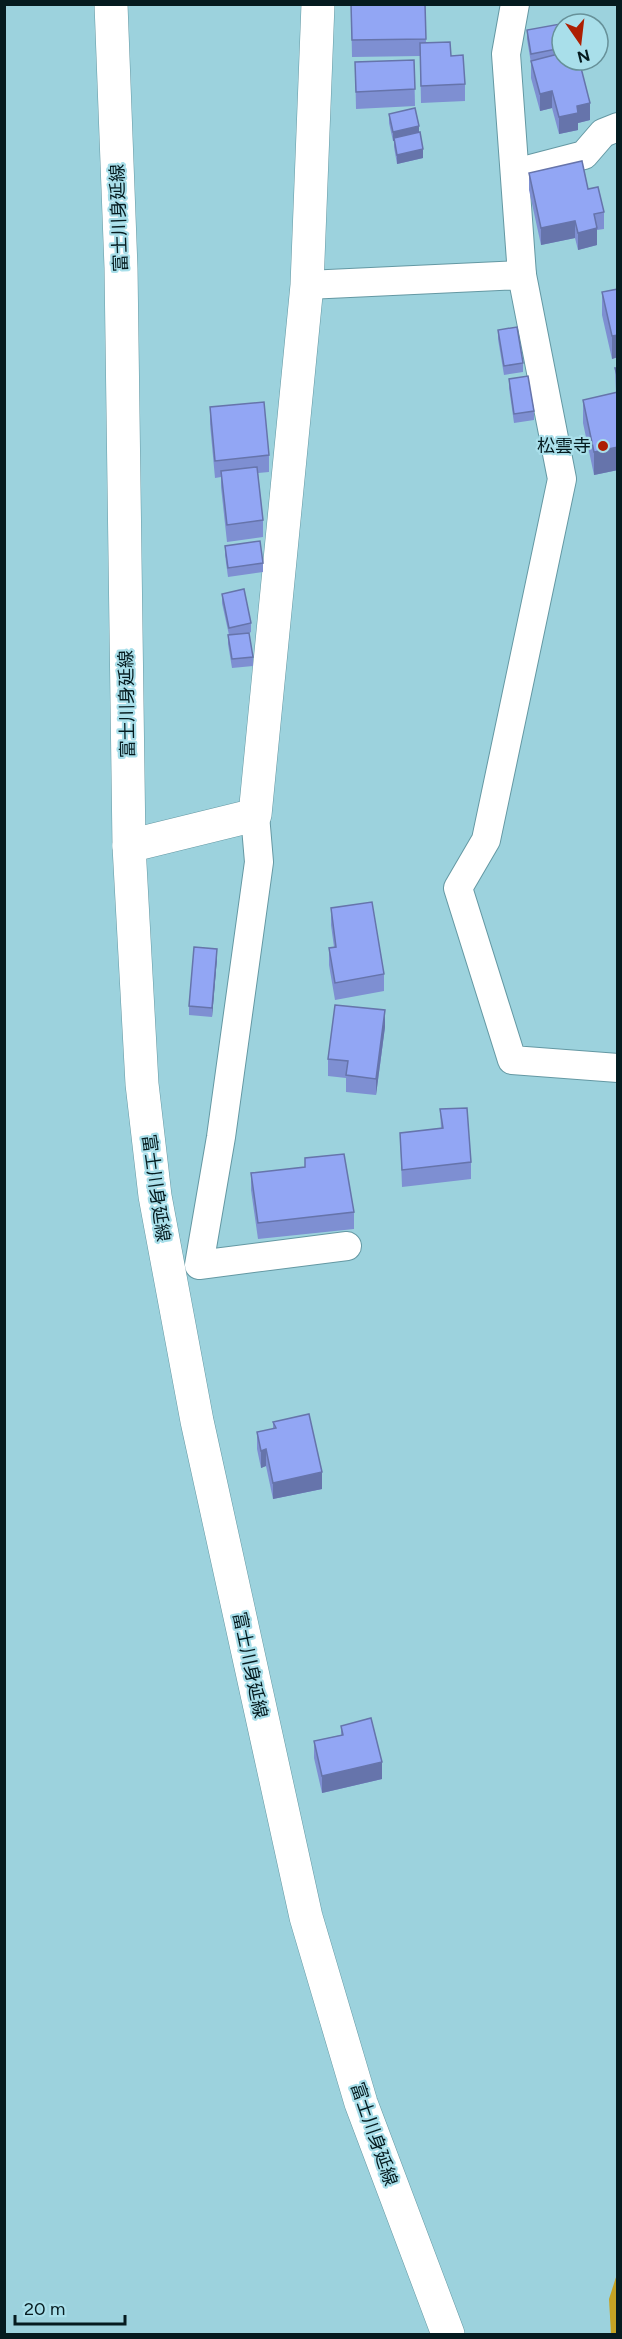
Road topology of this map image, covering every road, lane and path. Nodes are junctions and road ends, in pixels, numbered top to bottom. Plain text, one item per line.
1 (111, 4) edge
2 (318, 4) edge
3 (515, 4) edge
4 (618, 127) edge
5 (515, 173) junction
6 (522, 275) junction
7 (307, 285) junction
8 (255, 815) junction
9 (129, 846) junction
10 (618, 1068) edge
11 (347, 1246) dead end
12 (448, 2334) edge

1 - 9 main road, 富士川身延線
2 - 7 main road
3 - 5 street
4 - 5 street
5 - 6 street
6 - 7 street
6 - 10 street
7 - 8 main road
8 - 9 main road
8 - 11 street
9 - 12 main road, 富士川身延線

